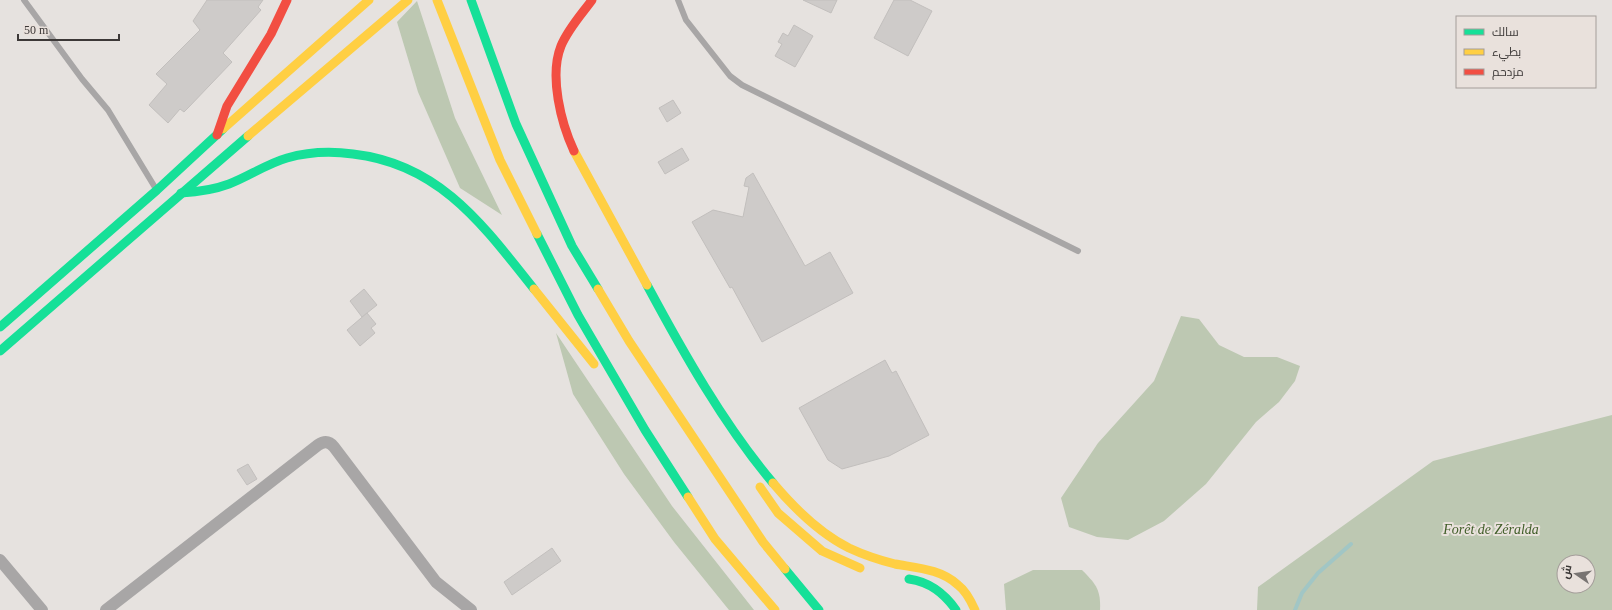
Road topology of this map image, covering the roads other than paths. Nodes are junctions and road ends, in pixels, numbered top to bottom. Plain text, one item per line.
1 (24, 0) edge
2 (287, 0) edge
3 (370, 0) edge
4 (408, 0) edge
5 (437, 0) edge
6 (471, 0) edge
7 (592, 0) edge
8 (678, 0) edge
9 (217, 135) junction
10 (157, 190) junction
11 (181, 193) junction
12 (1078, 251) dead end
13 (0, 327) edge
14 (0, 351) edge
15 (645, 430) junction
16 (753, 477) dead end
17 (0, 560) edge
18 (869, 570) dead end
19 (898, 578) dead end
20 (42, 610) edge
21 (106, 610) edge
22 (471, 610) edge
23 (775, 610) edge
24 (819, 610) edge
25 (956, 610) edge
26 (975, 610) edge

1 - 10 lane
2 - 9 main road
3 - 9 main road
4 - 11 main road
5 - 15 main road
6 - 24 main road
7 - 26 main road
8 - 12 lane
9 - 10 main road
10 - 13 main road
11 - 14 main road
11 - 15 main road
15 - 23 main road
16 - 18 main road
17 - 20 street
19 - 25 main road
21 - 22 street

